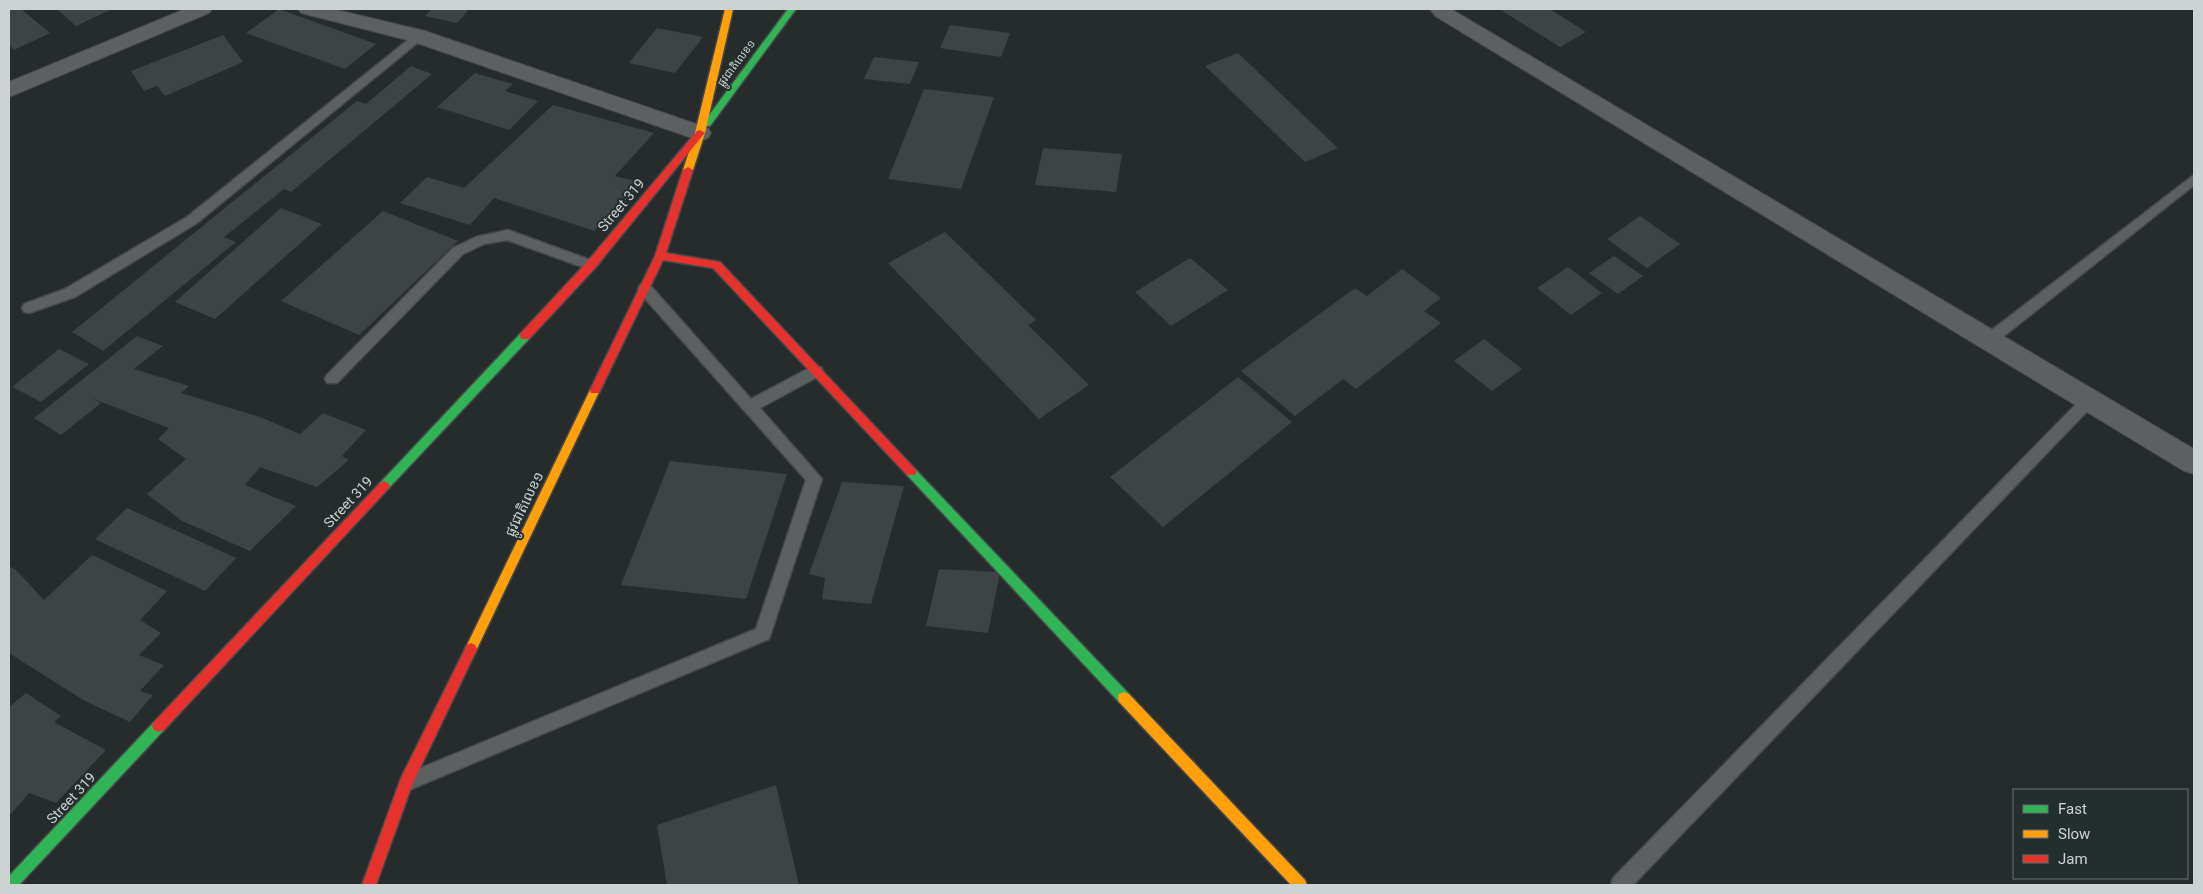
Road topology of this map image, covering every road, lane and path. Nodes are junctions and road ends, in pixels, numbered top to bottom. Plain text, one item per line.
1 (202, 9) edge
2 (308, 9) edge
3 (729, 9) edge
4 (792, 9) edge
5 (1440, 9) edge
6 (418, 36) junction
7 (9, 90) edge
8 (700, 133) junction
9 (2194, 179) edge
10 (660, 256) junction
11 (591, 265) junction
12 (645, 289) junction
13 (29, 308) dead end
14 (1989, 340) junction
15 (816, 372) junction
16 (332, 379) dead end
17 (2089, 400) junction
18 (749, 407) junction
19 (2194, 463) edge
20 (406, 782) junction
21 (9, 885) edge
22 (370, 885) edge
23 (1300, 885) edge
24 (1620, 885) edge

1 - 7 street
2 - 6 street
3 - 8 main road, ផ្លូវជាតិលេខ១
4 - 8 main road, ផ្លូវជាតិលេខ១
5 - 14 street
6 - 8 street
6 - 13 lane
8 - 10 main road, ផ្លូវជាតិលេខ១
8 - 11 main road, Street 319
9 - 14 lane
10 - 12 main road, ផ្លូវជាតិលេខ១
10 - 15 main road
11 - 16 lane
11 - 21 main road, Street 319
12 - 18 lane
12 - 20 main road, ផ្លូវជាតិលេខ១
14 - 17 street
15 - 18 lane
15 - 23 main road
17 - 19 street
17 - 24 lane
18 - 20 lane
20 - 22 main road, ផ្លូវជាតិលេខ១

